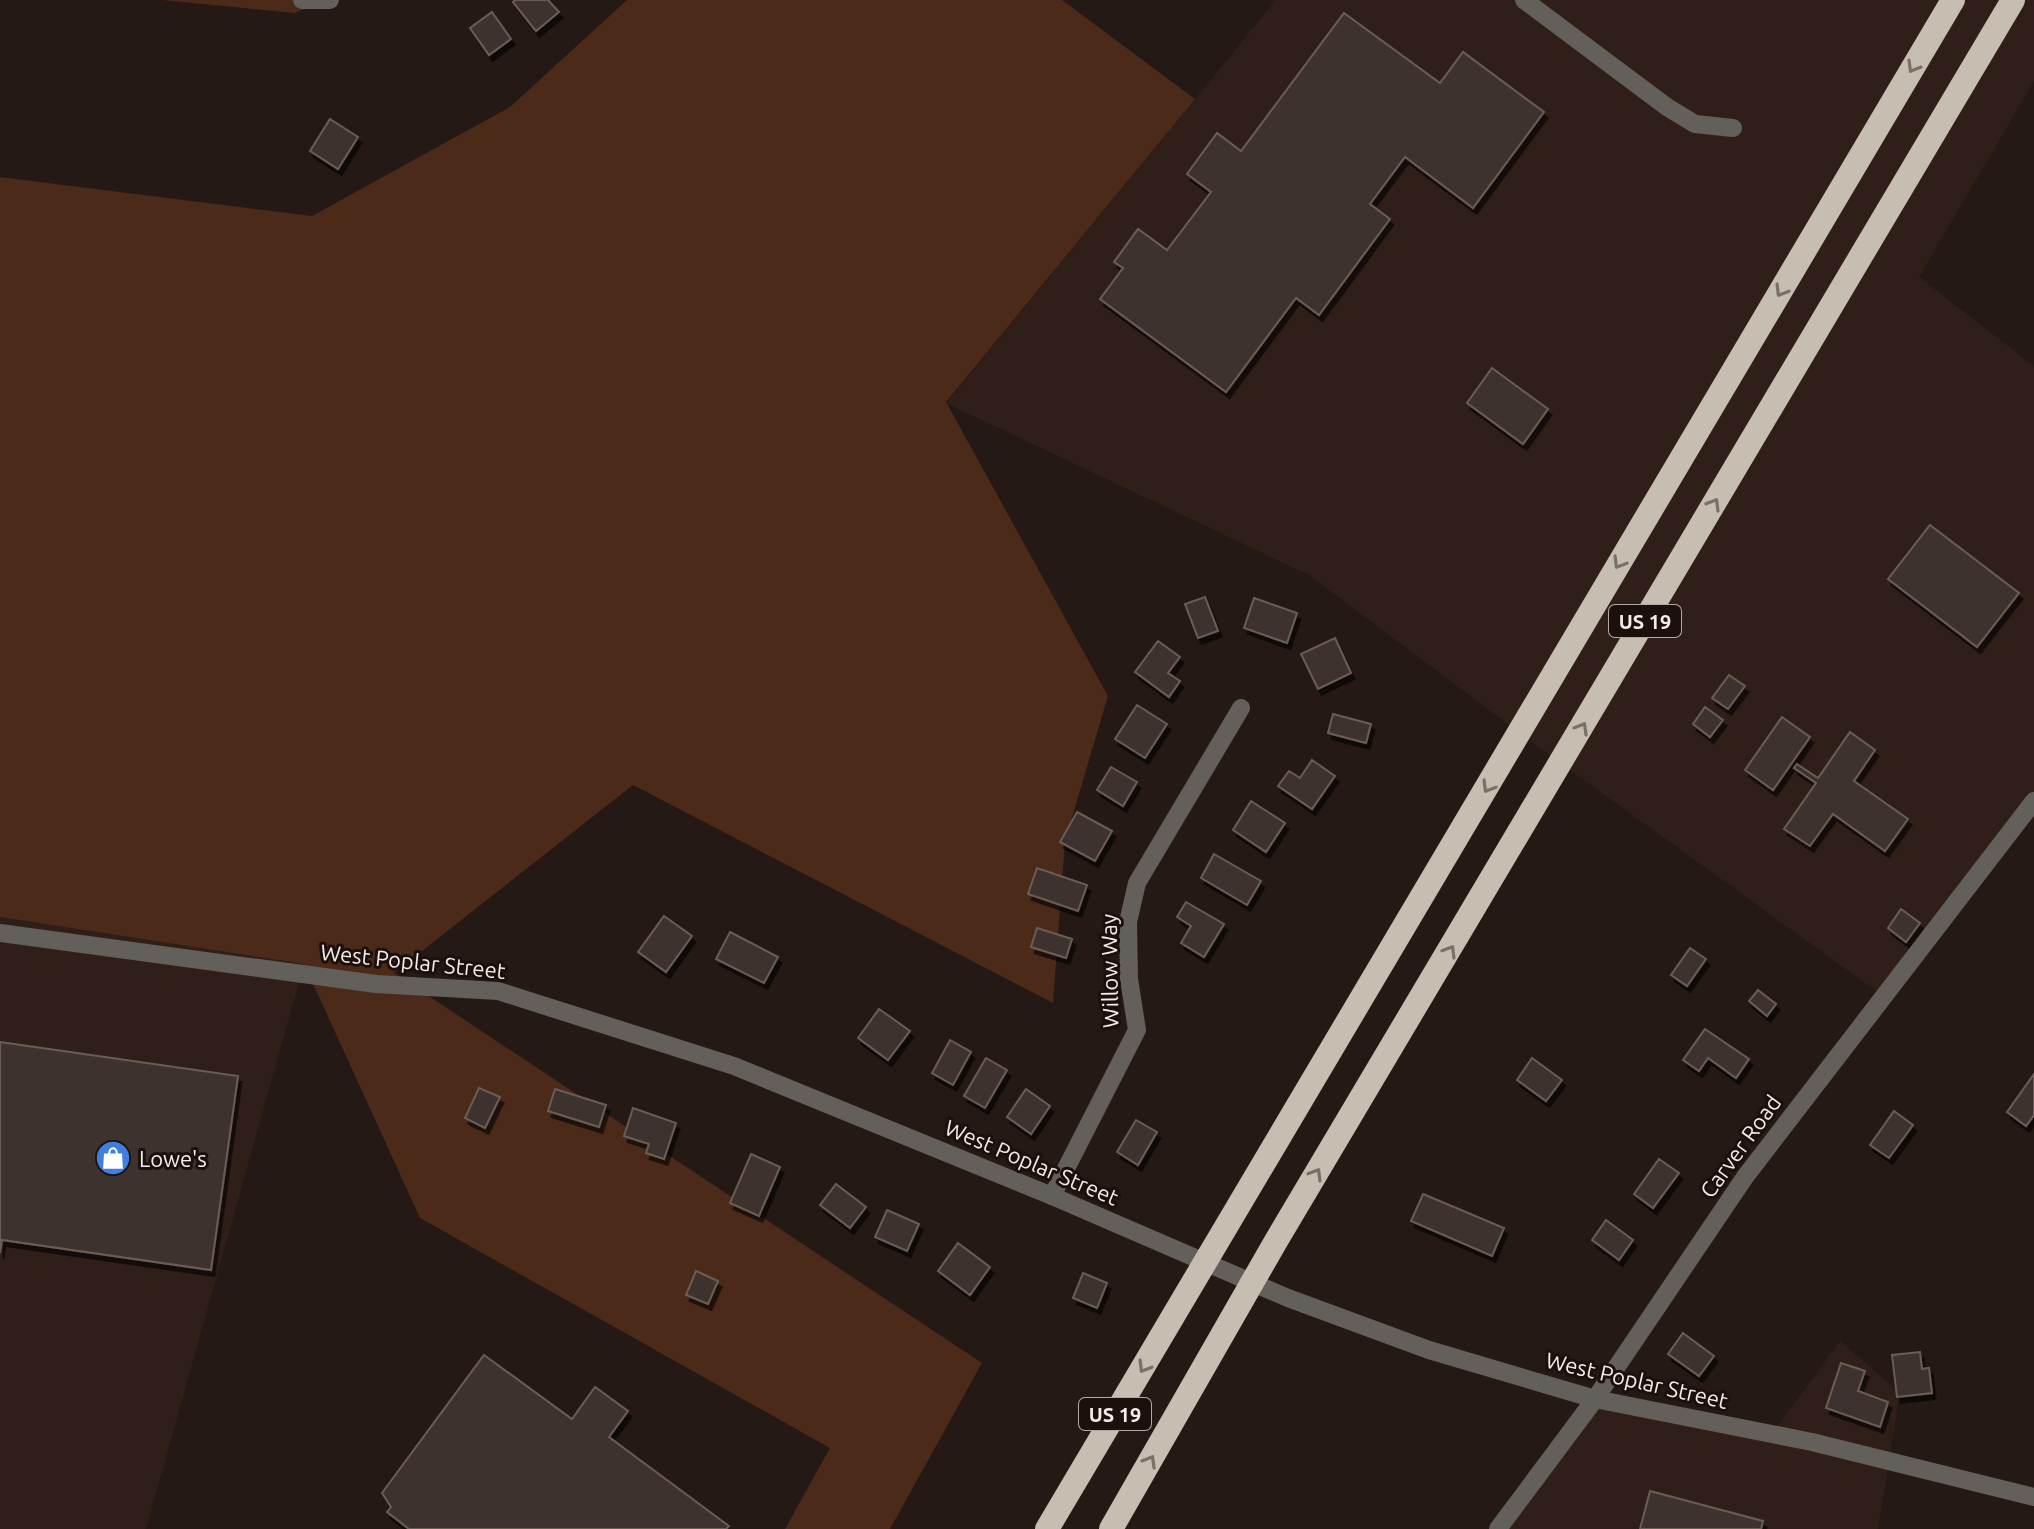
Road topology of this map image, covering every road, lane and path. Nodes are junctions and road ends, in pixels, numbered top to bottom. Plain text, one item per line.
1 (302, 0) edge
2 (330, 0) edge
3 (1524, 0) edge
4 (1953, 0) edge
5 (2013, 0) edge
6 (1733, 128) dead end
7 (1241, 708) dead end
8 (2034, 801) edge
9 (0, 933) edge
10 (1052, 1196) junction
11 (1595, 1399) junction
12 (2034, 1497) edge
13 (1111, 1528) edge
14 (1047, 1529) edge
15 (1498, 1529) edge

1 - 2 street
3 - 6 street
4 -> 14 highway, US 19
13 -> 5 highway, US 19
7 - 10 street, Willow Way
8 - 11 street, Carver Road
9 - 10 street, West Poplar Street
10 - 11 street, West Poplar Street
11 - 12 street, West Poplar Street
11 - 15 street, Carver Road

